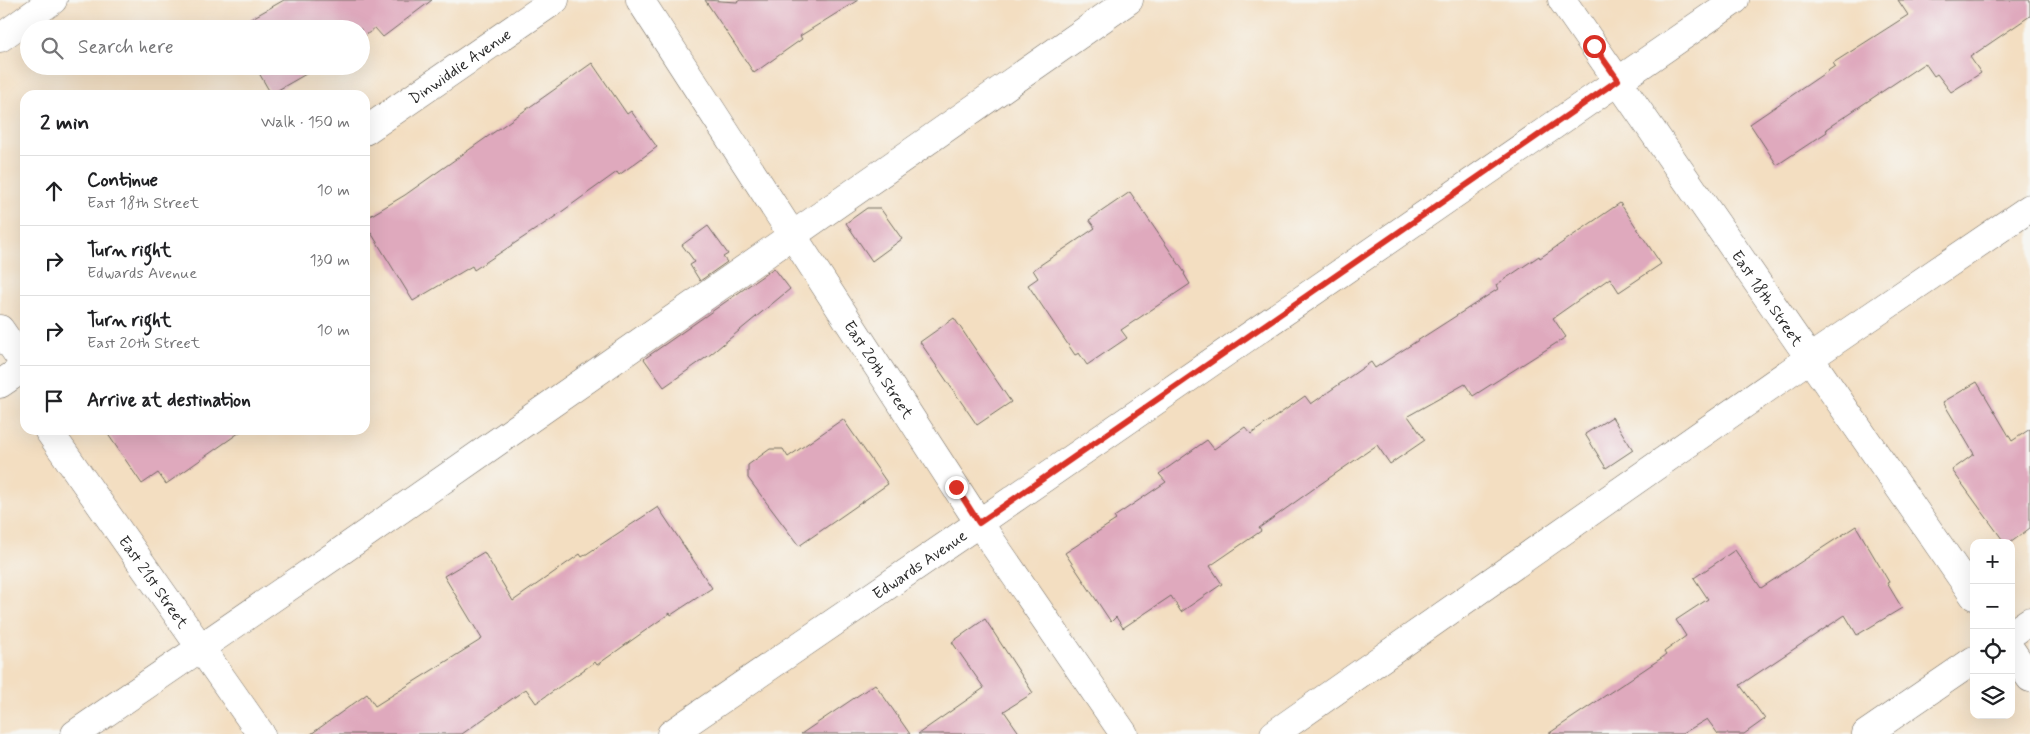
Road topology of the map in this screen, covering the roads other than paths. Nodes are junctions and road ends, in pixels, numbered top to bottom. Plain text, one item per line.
1 (53, 0) edge
2 (555, 0) edge
3 (640, 0) edge
4 (1128, 0) edge
5 (1562, 0) edge
6 (1735, 0) edge
7 (25, 20) edge
8 (20, 24) edge
9 (0, 38) edge
10 (1618, 80) junction
11 (370, 128) edge
12 (2030, 208) edge
13 (793, 236) junction
14 (0, 329) edge
15 (1810, 358) junction
16 (20, 359) edge
17 (20, 370) edge
18 (0, 384) edge
19 (52, 435) edge
20 (979, 523) junction
21 (1970, 590) edge
22 (2030, 621) edge
23 (2015, 631) edge
24 (201, 648) junction
25 (2015, 656) edge
26 (1970, 663) edge
27 (2030, 678) edge
28 (75, 734) edge
29 (261, 734) edge
30 (671, 734) edge
31 (1124, 734) edge
32 (1274, 734) edge
33 (1866, 734) edge

1 - 7 street
2 - 11 street, Dinwiddie Avenue
3 - 13 street, East 20th Street
4 - 13 street
5 - 10 street, East 18th Street
6 - 10 street, Edwards Avenue
8 - 9 street
10 - 15 street, East 18th Street
10 - 20 street, Edwards Avenue
12 - 15 street
13 - 20 street, East 20th Street
13 - 24 street
14 - 16 street
15 - 21 street, East 18th Street
15 - 32 street
17 - 18 street
19 - 24 street, East 21st Street
20 - 30 street, Edwards Avenue
20 - 31 street, East 20th Street
22 - 23 street
24 - 28 street
24 - 29 street, East 21st Street
25 - 27 street
26 - 33 street

